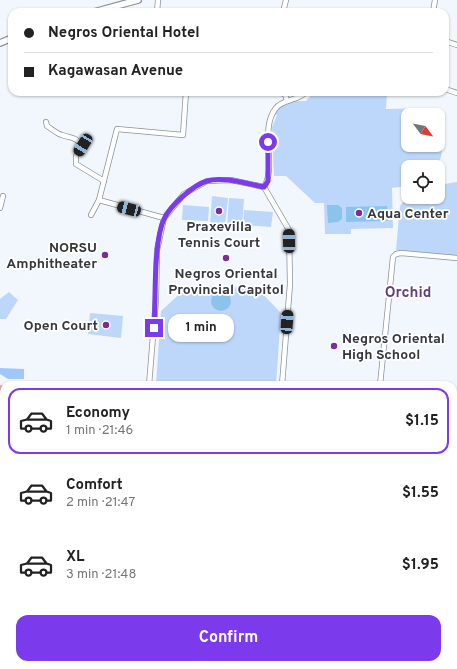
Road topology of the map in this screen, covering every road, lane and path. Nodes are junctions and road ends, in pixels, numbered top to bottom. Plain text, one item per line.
1 (138, 0) edge
2 (109, 8) edge
3 (186, 96) edge
4 (286, 96) edge
5 (303, 96) edge
6 (287, 101) junction
7 (46, 122) dead end
8 (104, 180) junction
9 (264, 187) junction
10 (3, 196) dead end
11 (98, 200) junction
12 (0, 208) edge
13 (90, 215) dead end
14 (164, 218) junction
15 (457, 258) edge
16 (149, 381) edge
17 (282, 381) edge
18 (380, 381) edge

1 - 2 street
3 - 8 street
4 - 6 street
5 - 6 street
6 - 9 street
7 - 8 street
8 - 11 street
9 - 14 street
9 - 17 street
10 - 12 street
11 - 13 street
11 - 14 street
14 - 16 street
15 - 18 street

